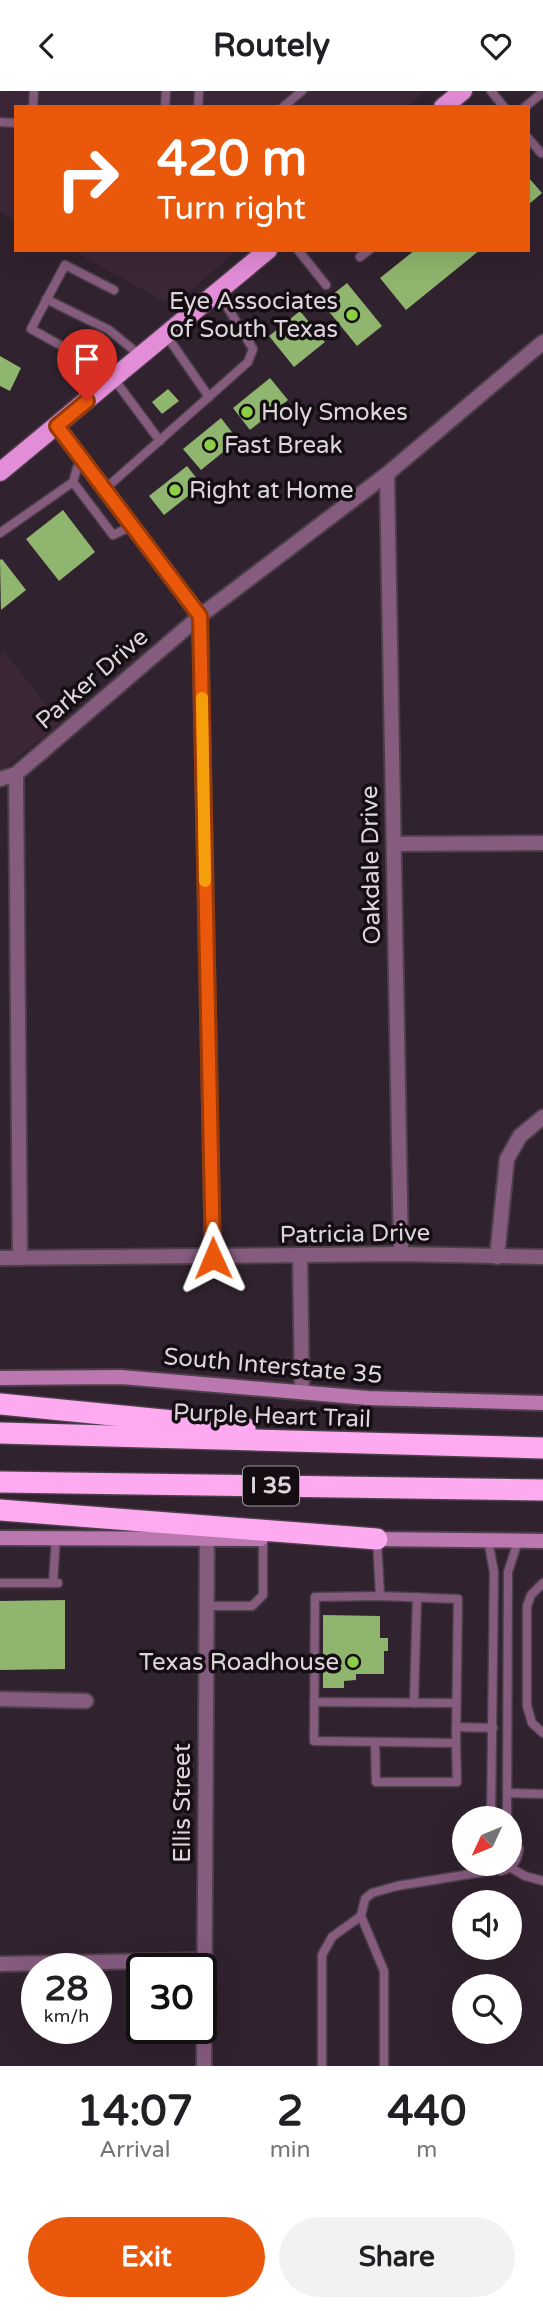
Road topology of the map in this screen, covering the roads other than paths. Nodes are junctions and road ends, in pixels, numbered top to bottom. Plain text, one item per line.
1 (302, 91) edge
2 (463, 91) edge
3 (491, 91) edge
4 (543, 92) edge
5 (285, 105) edge
6 (446, 105) edge
7 (502, 105) edge
8 (527, 105) edge
9 (530, 140) edge
10 (541, 153) dead end
11 (300, 252) edge
12 (366, 252) edge
13 (256, 254) edge
14 (360, 257) dead end
15 (326, 285) dead end
16 (114, 290) dead end
17 (218, 292) junction
18 (46, 299) junction
19 (166, 335) junction
20 (543, 342) edge
21 (60, 345) dead end
22 (141, 356) junction
23 (114, 379) junction
24 (209, 397) junction
25 (57, 426) junction
26 (160, 441) junction
27 (84, 462) junction
28 (0, 472) edge
29 (387, 474) junction
30 (73, 482) junction
31 (105, 489) junction
32 (132, 526) junction
33 (2, 528) edge
34 (200, 616) junction
35 (16, 774) junction
36 (0, 779) edge
37 (543, 843) edge
38 (394, 844) junction
39 (543, 1117) edge
40 (401, 1254) junction
41 (543, 1257) edge
42 (0, 1258) edge
43 (20, 1258) junction
44 (213, 1258) junction
45 (300, 1258) junction
46 (497, 1258) junction
47 (0, 1378) edge
48 (302, 1391) junction
49 (543, 1403) edge
50 (0, 1404) edge
51 (0, 1433) edge
52 (445, 1447) junction
53 (543, 1448) edge
54 (0, 1482) edge
55 (543, 1490) edge
56 (0, 1510) edge
57 (0, 1538) edge
58 (56, 1538) junction
59 (207, 1539) junction
60 (263, 1539) junction
61 (377, 1539) junction
62 (488, 1540) junction
63 (518, 1541) junction
64 (543, 1541) edge
65 (0, 1583) edge
66 (543, 1583) edge
67 (380, 1596) junction
68 (417, 1597) junction
69 (206, 1606) junction
70 (508, 1635) junction
71 (494, 1636) junction
72 (0, 1699) edge
73 (86, 1701) dead end
74 (314, 1702) junction
75 (414, 1703) junction
76 (456, 1703) junction
77 (456, 1727) junction
78 (492, 1731) junction
79 (508, 1732) junction
80 (543, 1733) edge
81 (375, 1742) junction
82 (456, 1743) junction
83 (508, 1793) junction
84 (543, 1794) edge
85 (491, 1806) edge
86 (507, 1806) edge
87 (522, 1875) edge
88 (463, 1876) edge
89 (543, 1881) edge
90 (361, 1916) junction
91 (204, 1953) edge
92 (126, 1962) edge
93 (0, 1964) edge
94 (204, 2044) edge
95 (204, 2066) edge
96 (322, 2066) edge
97 (384, 2066) edge

1 - 5 lane
2 - 6 main road
3 - 7 lane
4 - 8 lane
9 - 10 lane
11 - 15 lane
12 - 14 lane
13 - 17 main road
16 - 18 lane
17 - 19 main road
17 - 24 lane
18 - 21 lane
18 - 22 lane
19 - 22 main road
19 - 24 lane
20 - 29 street, Parker Drive
22 - 23 main road
23 - 25 main road
23 - 26 lane
24 - 26 lane
25 - 27 street
25 - 28 main road
26 - 31 lane
27 - 30 lane
27 - 31 street
29 - 34 street, Parker Drive
29 - 38 street, Oakdale Drive
30 - 32 lane
30 - 33 lane
31 - 32 street
32 - 34 street
34 - 35 street, Parker Drive
34 - 44 street
35 - 36 street
35 - 43 street
37 - 38 street
38 - 40 street, Oakdale Drive
39 - 46 street
40 - 45 street, Patricia Drive
40 - 46 street, Patricia Drive
41 - 46 street, Patricia Drive
42 - 43 street, Patricia Drive
43 - 44 street, Patricia Drive
44 - 45 street, Patricia Drive
45 - 48 street
47 - 48 main road, South Interstate 35
48 - 49 main road, South Interstate 35
50 - 52 highway
51 - 52 highway, Purple Heart Trail / I 35
52 - 53 highway, Purple Heart Trail / I 35
54 - 55 highway, I 35
56 - 61 highway
57 - 58 main road
58 - 59 main road
58 - 65 lane
59 - 60 main road
59 - 69 street, Ellis Street
60 - 61 main road
60 - 69 lane
61 - 62 main road
61 - 67 lane
62 - 63 main road
62 - 71 lane
63 - 64 main road
63 - 70 lane
66 - 80 lane
67 - 68 lane
67 - 74 lane
68 - 75 lane
68 - 76 lane
69 - 91 street, Ellis Street
70 - 71 lane
70 - 79 lane
71 - 78 lane
72 - 73 street
74 - 75 lane
74 - 81 lane
75 - 76 lane
76 - 77 lane
77 - 78 lane
77 - 82 lane
78 - 79 lane
78 - 85 lane
79 - 83 lane
81 - 82 lane
81 - 82 lane
83 - 84 lane
83 - 86 lane
87 - 89 lane
88 - 90 lane
90 - 96 lane
90 - 97 lane
92 - 93 street
94 - 95 street, Ellis Street

